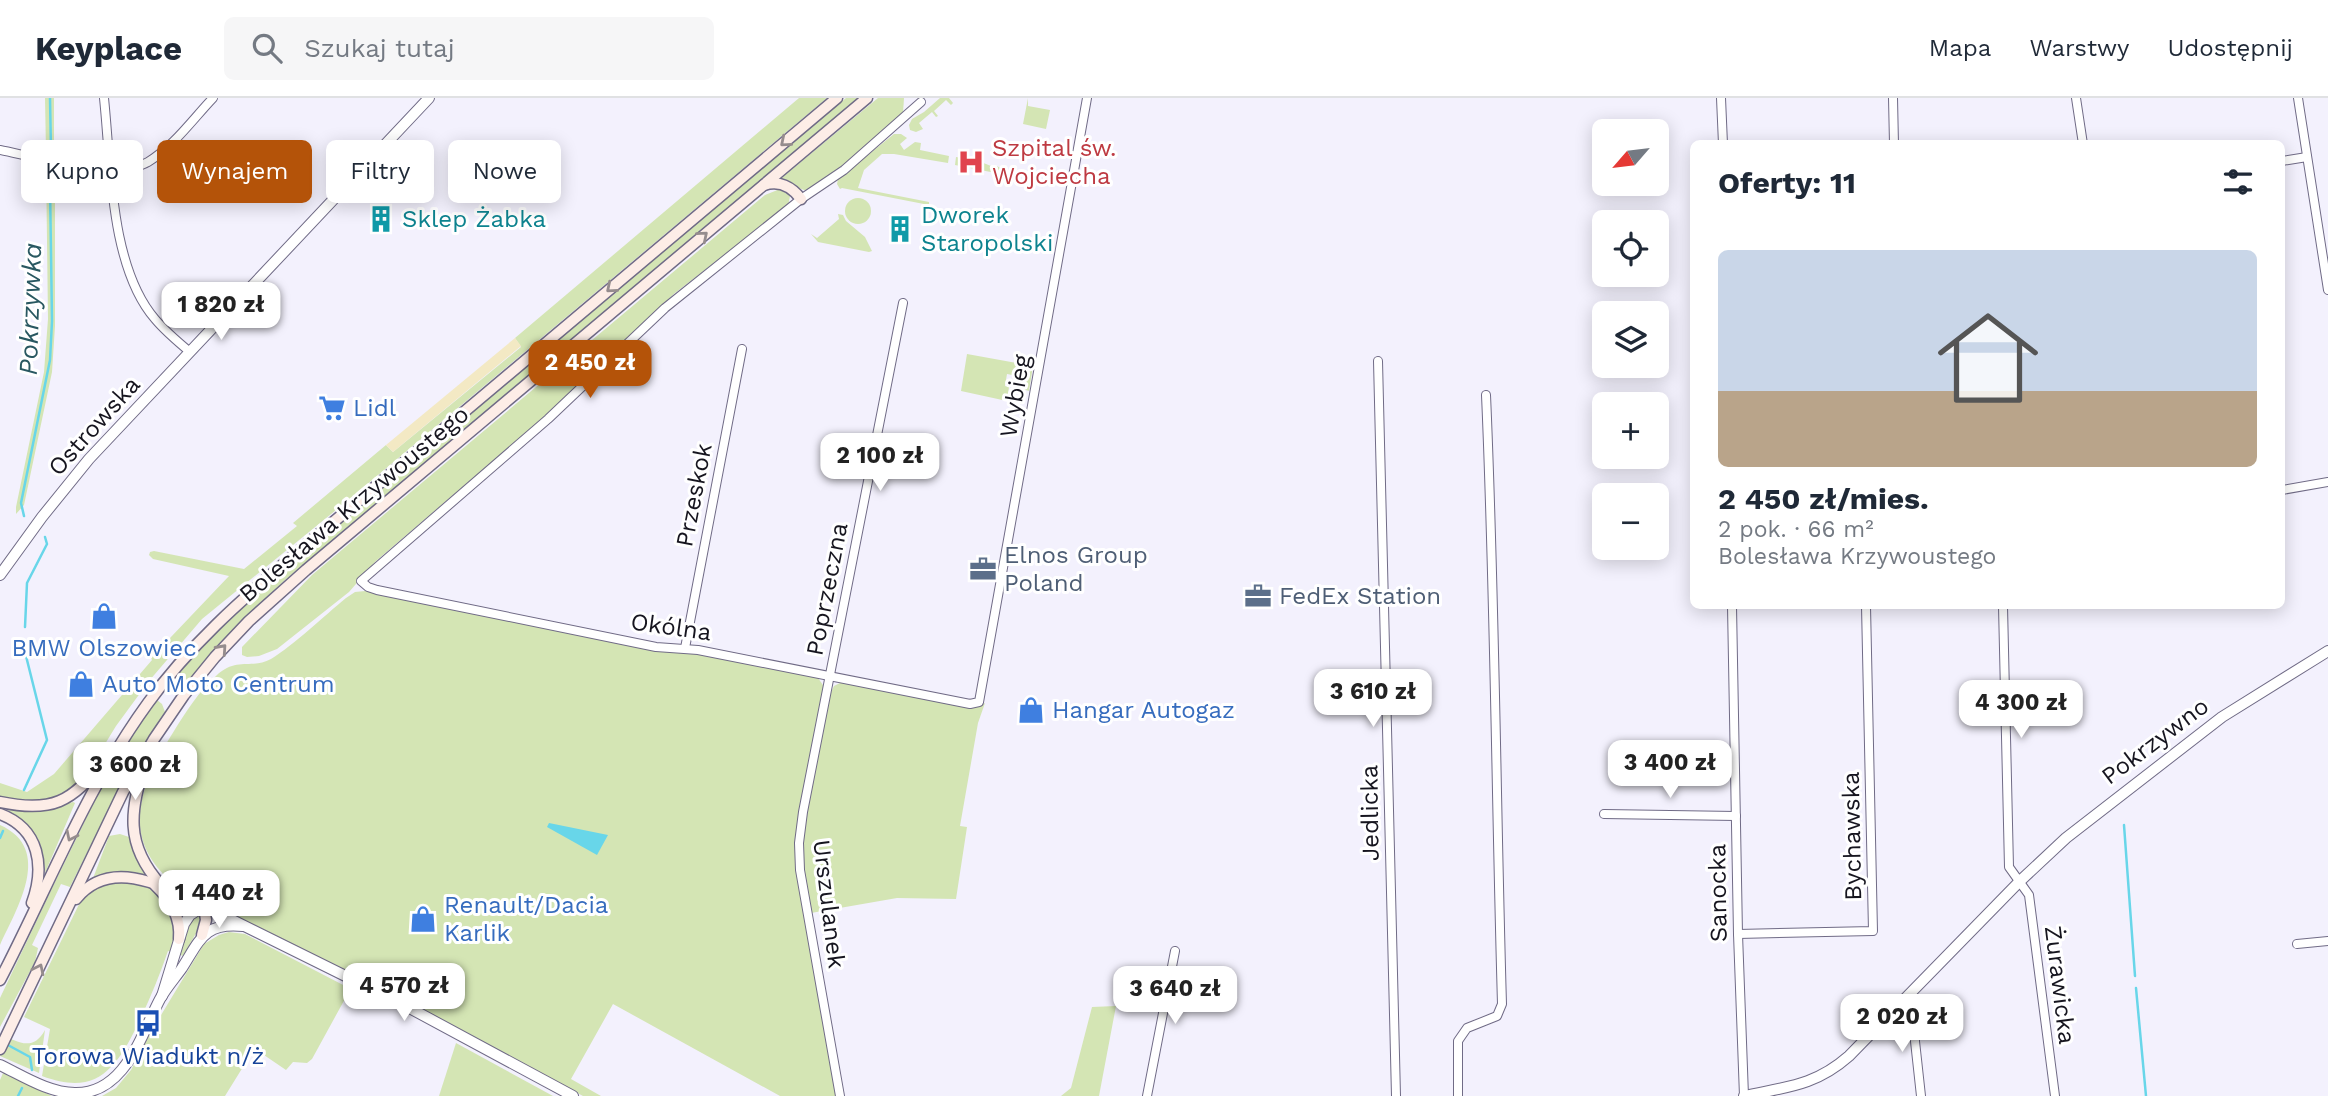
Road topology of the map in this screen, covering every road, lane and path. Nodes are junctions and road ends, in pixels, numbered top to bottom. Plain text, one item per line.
1 (104, 98) edge
2 (213, 98) edge
3 (429, 98) edge
4 (837, 98) edge
5 (867, 98) edge
6 (1087, 98) edge
7 (1721, 98) edge
8 (1893, 98) edge
9 (2077, 98) edge
10 (2298, 98) edge
11 (921, 102) dead end
12 (109, 140) edge
13 (1723, 140) edge
14 (1894, 140) edge
15 (2082, 140) edge
16 (0, 150) edge
17 (21, 154) edge
18 (2307, 157) junction
19 (2285, 161) edge
20 (143, 164) edge
21 (764, 185) junction
22 (801, 199) junction
23 (116, 203) edge
24 (2327, 273) edge
25 (2328, 290) edge
26 (903, 303) dead end
27 (742, 349) dead end
28 (190, 352) junction
29 (1378, 361) dead end
30 (1486, 395) dead end
31 (2328, 482) edge
32 (2285, 489) edge
33 (0, 575) edge
34 (1732, 609) edge
35 (1866, 609) edge
36 (2003, 609) edge
37 (685, 648) junction
38 (2328, 651) edge
39 (830, 676) junction
40 (979, 702) joint
41 (127, 733) junction
42 (154, 739) junction
43 (0, 802) edge
44 (0, 814) edge
45 (1604, 814) dead end
46 (1736, 816) junction
47 (2020, 881) junction
48 (149, 882) junction
49 (161, 885) junction
50 (204, 906) junction
51 (65, 916) junction
52 (248, 927) junction
53 (1738, 934) junction
54 (202, 935) junction
55 (21, 939) junction
56 (179, 939) junction
57 (2328, 940) edge
58 (2297, 944) dead end
59 (1175, 951) dead end
60 (0, 980) edge
61 (162, 996) junction
62 (1901, 1003) junction
63 (0, 1049) edge
64 (0, 1065) edge
65 (573, 1096) edge
66 (840, 1096) edge
67 (1147, 1096) edge
68 (1396, 1096) edge
69 (1458, 1096) edge
70 (1744, 1096) edge
71 (1921, 1096) edge
72 (2056, 1096) edge

1 - 12 street
2 - 20 street
3 - 28 street, Ostrowska
4 -> 41 main road, Bolesława Krzywoustego
5 - 21 main road, Bolesława Krzywoustego
6 - 40 street, Wybieg
7 - 13 street
8 - 14 street
9 - 15 street
10 - 18 street
11 - 22 street
16 - 17 street
18 - 19 street
18 - 24 street
21 - 22 main road
42 -> 21 main road, Bolesława Krzywoustego
22 - 37 street, Okólna
23 - 28 street
24 - 25 street
26 - 39 street, Poprzeczna
27 - 37 street, Przeskok
28 - 33 street, Ostrowska
29 - 68 street, Jedlicka
30 - 69 street
31 - 32 street
34 - 46 street, Sanocka
35 - 53 street, Bychawska
36 - 47 street
37 - 39 street, Okólna
38 - 47 street, Pokrzywno
39 - 40 street, Okólna
39 - 66 street, Urszulanek
41 - 43 main road
41 -> 55 main road, Bolesława Krzywoustego
42 - 49 main road
42 - 51 main road, Bolesława Krzywoustego
44 - 55 main road
45 - 46 street
46 - 53 street, Sanocka
47 - 62 street, Pokrzywno
47 - 72 street, Żurawicka
48 - 49 main road
48 - 51 main road
48 - 56 main road
49 - 50 main road
50 - 52 street
50 - 54 main road
50 - 56 street
63 -> 51 main road, Bolesława Krzywoustego
52 - 54 street
52 - 65 street
53 - 70 street, Sanocka
54 - 61 street
55 - 60 main road, Bolesława Krzywoustego
56 - 61 street
57 - 58 street
59 - 67 street
61 - 64 street
62 - 70 street, Pokrzywno
62 - 71 street

